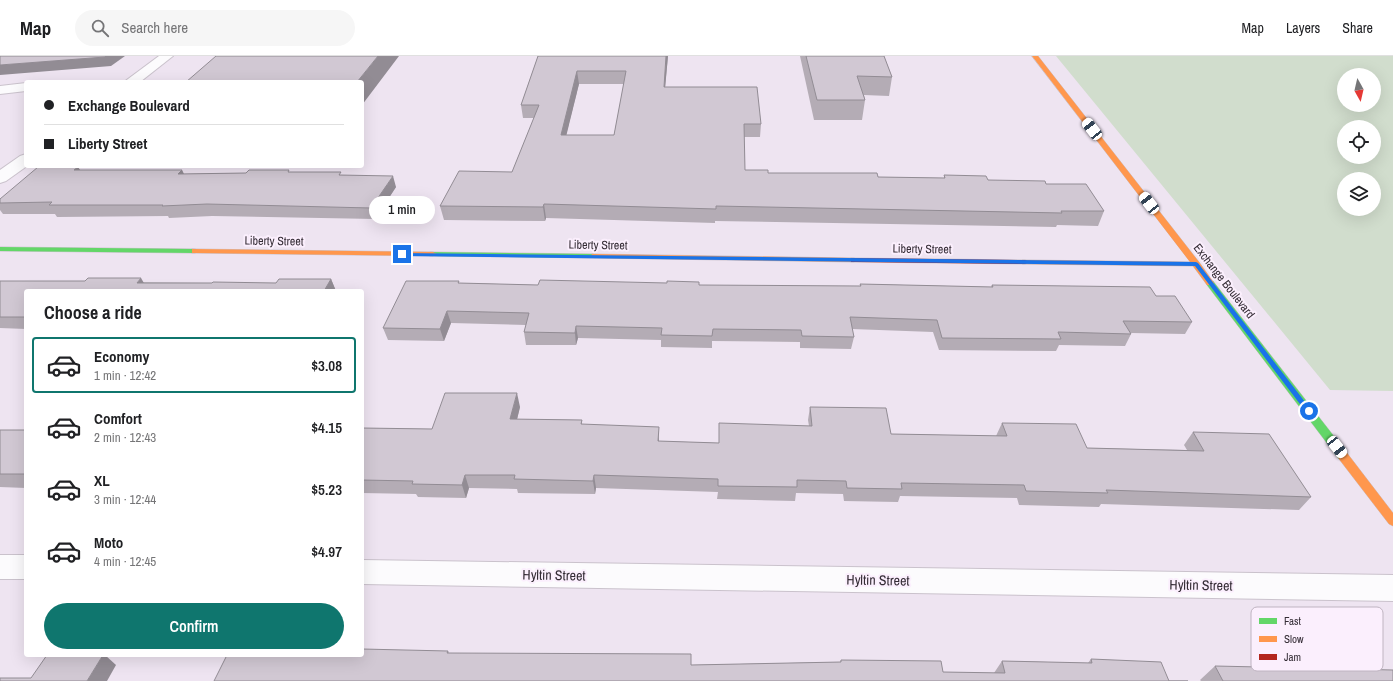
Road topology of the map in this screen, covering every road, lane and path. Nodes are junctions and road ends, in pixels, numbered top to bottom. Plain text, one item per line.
1 (167, 56) edge
2 (1035, 56) edge
3 (134, 80) edge
4 (24, 87) edge
5 (0, 90) edge
6 (24, 160) edge
7 (0, 178) edge
8 (0, 249) edge
9 (1196, 264) junction
10 (1393, 521) edge
11 (0, 567) edge
12 (24, 567) edge
13 (364, 572) edge
14 (1393, 588) edge

1 - 3 street
2 - 9 street, Exchange Boulevard
4 - 5 street
6 - 7 street
8 - 9 street, Liberty Street
9 - 10 street, Exchange Boulevard
11 - 12 street
13 - 14 street, Hyltin Street

